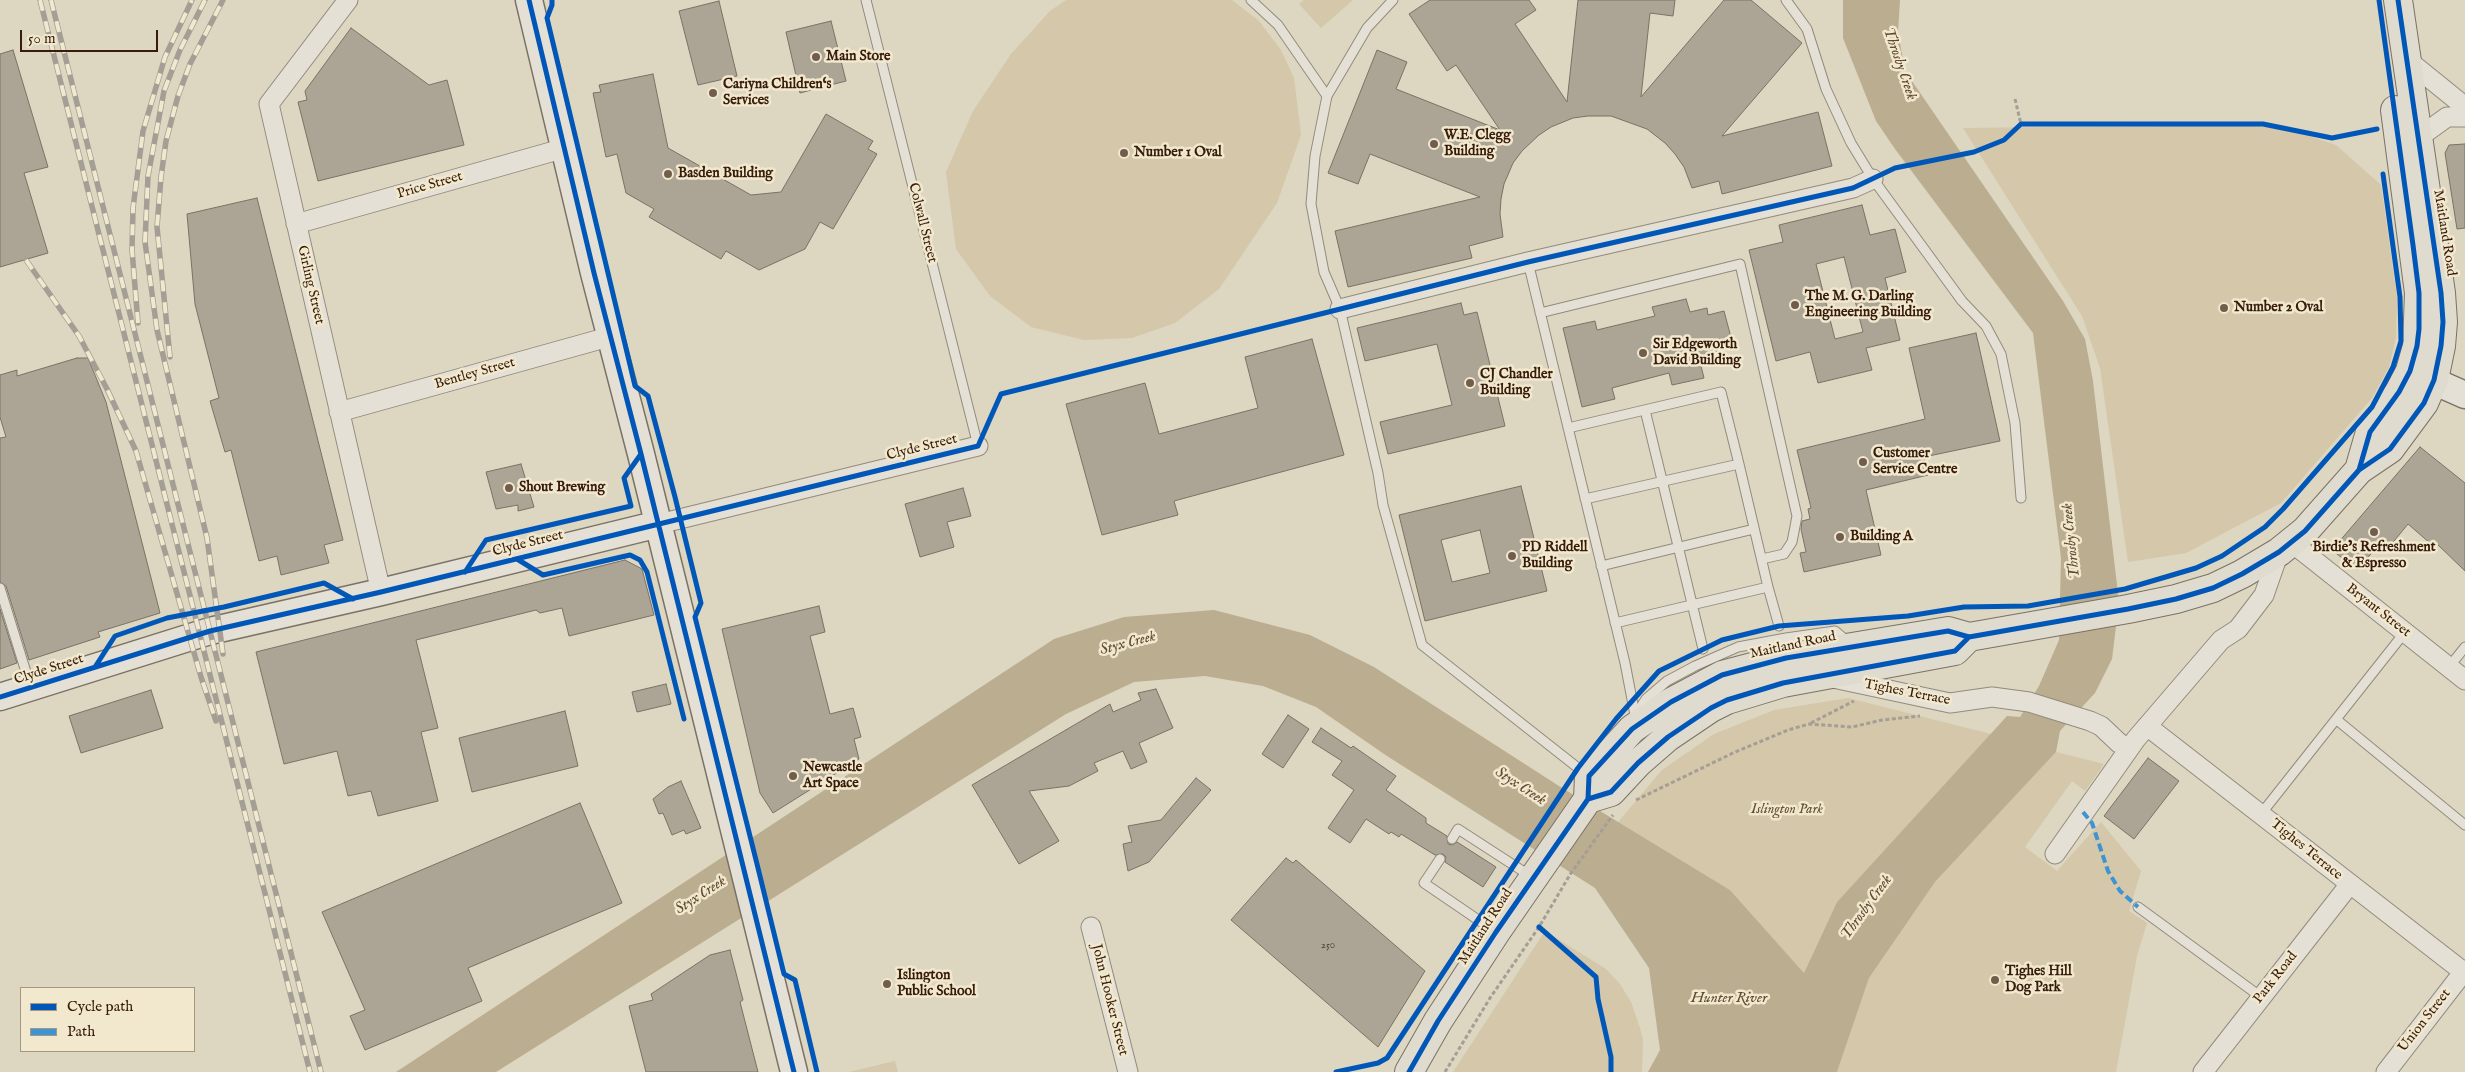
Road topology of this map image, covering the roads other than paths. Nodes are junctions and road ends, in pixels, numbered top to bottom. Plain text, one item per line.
1 (348, 0) edge
2 (529, 0) edge
3 (866, 0) edge
4 (1251, 0) edge
5 (1393, 0) edge
6 (1786, 0) edge
7 (2379, 0) edge
8 (2398, 0) edge
9 (2406, 59) junction
10 (1327, 96) junction
11 (2465, 110) edge
12 (2465, 117) edge
13 (2418, 138) junction
14 (565, 148) junction
15 (1873, 179) junction
16 (296, 224) junction
17 (1528, 262) junction
18 (1340, 308) junction
19 (1540, 313) junction
20 (612, 336) junction
21 (2422, 376) junction
22 (2465, 395) edge
23 (1645, 410) junction
24 (339, 412) junction
25 (1568, 428) junction
26 (978, 446) joint
27 (1739, 464) junction
28 (1662, 480) junction
29 (1585, 498) junction
30 (2021, 498) dead end
31 (658, 524) junction
32 (1754, 529) junction
33 (1679, 547) junction
34 (2285, 547) junction
35 (1762, 560) junction
36 (1601, 566) junction
37 (1768, 587) junction
38 (0, 588) edge
39 (381, 592) junction
40 (1693, 605) junction
41 (1615, 623) junction
42 (1779, 626) dead end
43 (2405, 632) junction
44 (1969, 637) junction
45 (2465, 647) edge
46 (1703, 649) dead end
47 (2449, 667) junction
48 (1822, 676) junction
49 (2465, 680) edge
50 (31, 687) junction
51 (0, 697) edge
52 (2337, 720) junction
53 (1633, 722) junction
54 (2147, 726) junction
55 (2129, 748) junction
56 (1589, 788) junction
57 (2261, 814) junction
58 (2465, 825) edge
59 (1452, 839) dead end
60 (2055, 854) dead end
61 (1440, 859) dead end
62 (1540, 868) junction
63 (2350, 884) junction
64 (2138, 907) dead end
65 (1091, 927) dead end
66 (1496, 932) junction
67 (2464, 972) edge
68 (2261, 997) junction
69 (794, 1072) edge
70 (1128, 1072) edge
71 (1409, 1072) edge
72 (2203, 1072) edge
73 (2386, 1072) edge

1 - 16 street, Girling Street
2 - 14 street
3 - 26 lane, Colwall Street
4 - 10 lane
5 - 10 lane
6 - 15 lane
7 - 21 main road, Maitland Road
8 - 9 main road, Maitland Road
9 - 11 street
9 - 13 main road, Maitland Road
10 - 18 lane
12 - 13 street
13 - 21 main road, Maitland Road
14 - 16 street, Price Street
14 - 20 street
15 - 17 street
15 - 30 lane
16 - 24 street, Girling Street
17 - 18 street
17 - 19 lane
18 - 56 lane
19 - 25 lane
19 - 35 lane
20 - 24 street, Bentley Street
20 - 31 street
21 - 22 street
21 - 34 main road, Maitland Road
23 - 25 lane
23 - 27 lane
23 - 28 lane
24 - 39 street, Girling Street
25 - 29 lane
26 - 31 street, Clyde Street
27 - 28 lane
27 - 32 lane
28 - 29 lane
28 - 33 lane
29 - 36 lane
31 - 39 street, Clyde Street
31 - 69 street
32 - 33 lane
32 - 35 lane
33 - 36 lane
33 - 40 lane
34 - 43 street, Bryant Street
34 - 44 main road, Maitland Road
34 - 54 street
35 - 37 lane
36 - 41 lane
37 - 40 lane
37 - 42 lane
38 - 50 lane
39 - 50 street, Clyde Street
40 - 41 lane
40 - 46 lane
41 - 53 lane
43 - 47 street, Bryant Street
43 - 52 lane
44 - 48 main road, Maitland Road
44 - 53 main road, Maitland Road
45 - 47 lane
47 - 49 street, Bryant Street
48 - 55 street, Tighes Terrace
48 - 56 main road, Maitland Road
50 - 51 street, Clyde Street
52 - 57 lane
52 - 58 lane
53 - 56 main road, Maitland Road
54 - 55 street
54 - 57 street, Tighes Terrace
55 - 60 street
56 - 62 main road, Maitland Road
57 - 63 street, Tighes Terrace
59 - 62 lane
61 - 66 lane
62 - 66 main road, Maitland Road
63 - 67 street, Tighes Terrace
63 - 68 street, Park Road
64 - 68 lane
65 - 70 street, John Hooker Street
66 - 71 main road, Maitland Road
67 - 73 street, Union Street
68 - 72 street, Park Road

